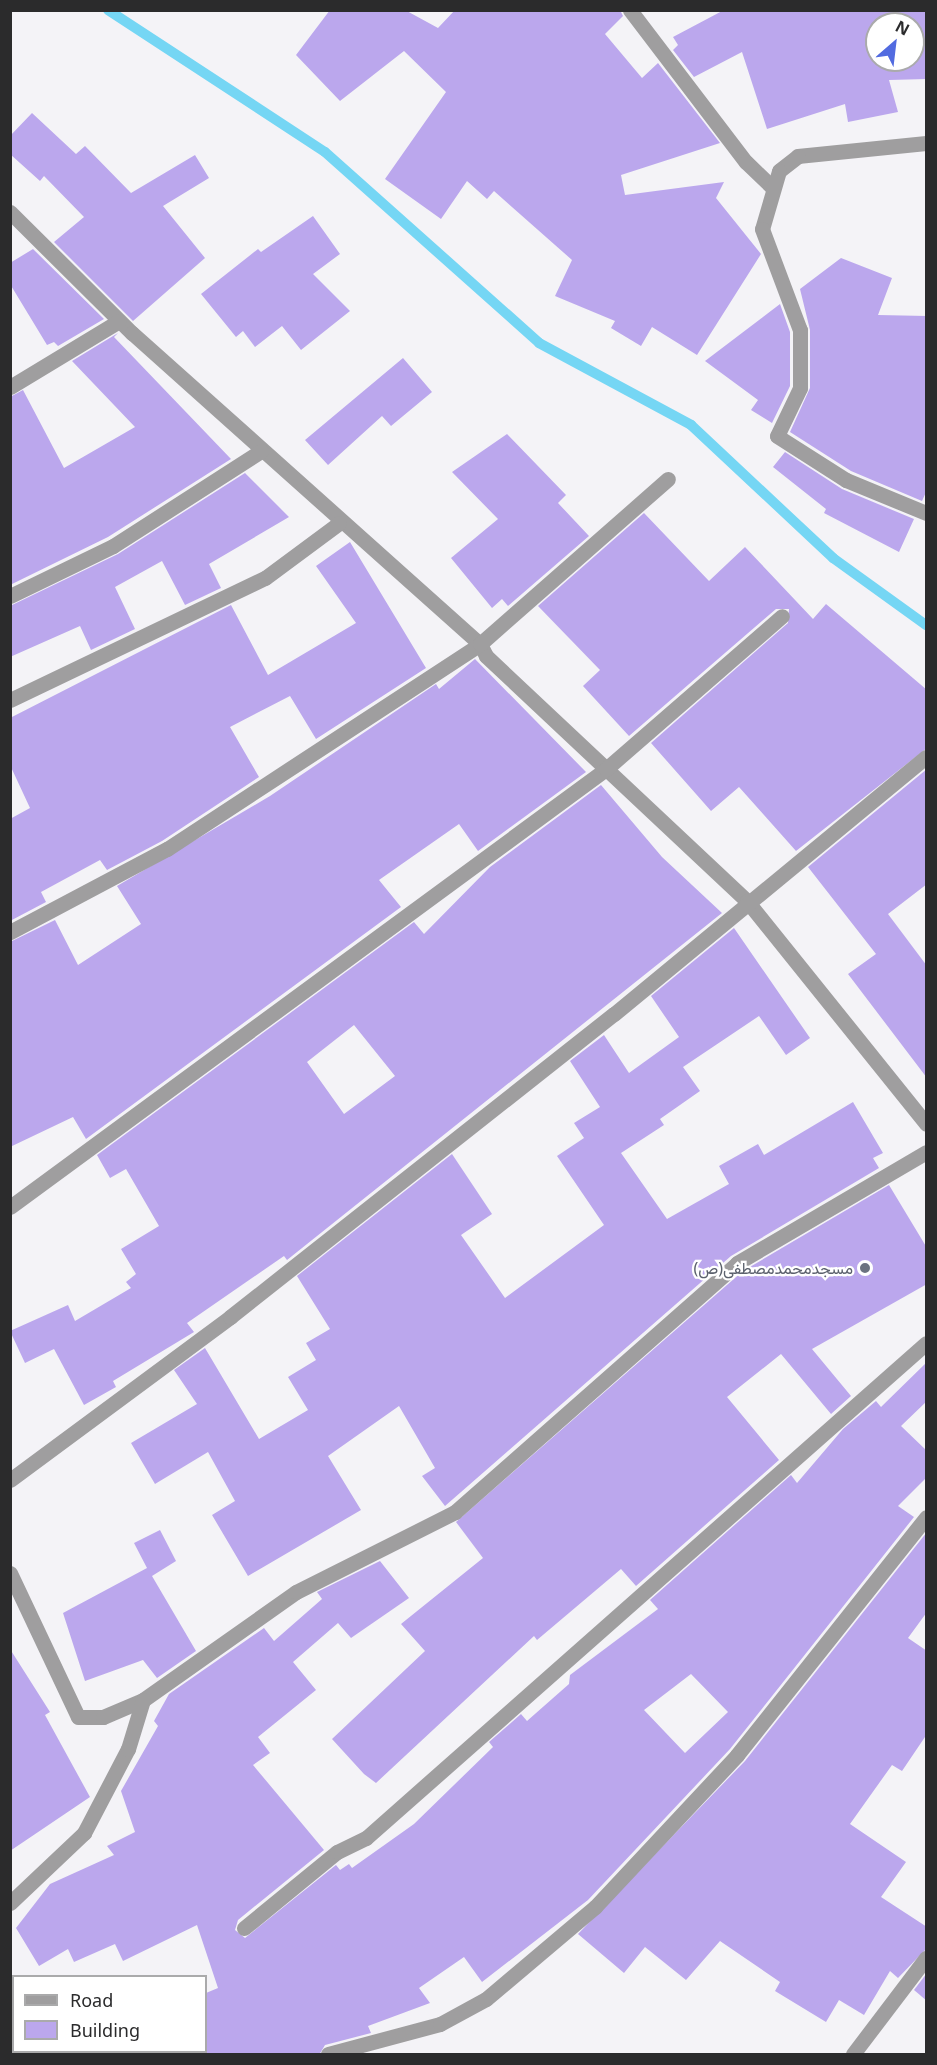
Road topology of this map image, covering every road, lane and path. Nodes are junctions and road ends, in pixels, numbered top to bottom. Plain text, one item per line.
1 (630, 10) edge
2 (927, 143) edge
3 (772, 188) junction
4 (10, 212) edge
5 (119, 321) junction
6 (10, 387) edge
7 (261, 451) junction
8 (668, 479) dead end
9 (927, 513) edge
10 (339, 523) junction
11 (10, 596) edge
12 (782, 616) dead end
13 (480, 644) junction
14 (10, 700) edge
15 (927, 757) edge
16 (606, 770) junction
17 (747, 901) junction
18 (10, 932) edge
19 (927, 1124) edge
20 (927, 1152) edge
21 (10, 1207) edge
22 (927, 1343) edge
23 (10, 1480) edge
24 (927, 1517) edge
25 (10, 1573) edge
26 (144, 1700) junction
27 (10, 1903) edge
28 (244, 1928) dead end
29 (927, 1958) edge
30 (328, 2055) edge
31 (853, 2055) edge

1 - 3 street
2 - 3 street
3 - 9 street
4 - 5 street
5 - 6 street
5 - 7 street
7 - 10 street
7 - 11 street
8 - 13 street
10 - 13 street
10 - 14 street
12 - 16 street
13 - 16 street
13 - 18 street
15 - 17 street
16 - 17 street
16 - 21 street
17 - 19 street
17 - 23 street
20 - 26 street
22 - 28 street
24 - 30 street
25 - 26 street
26 - 27 street
29 - 31 street

